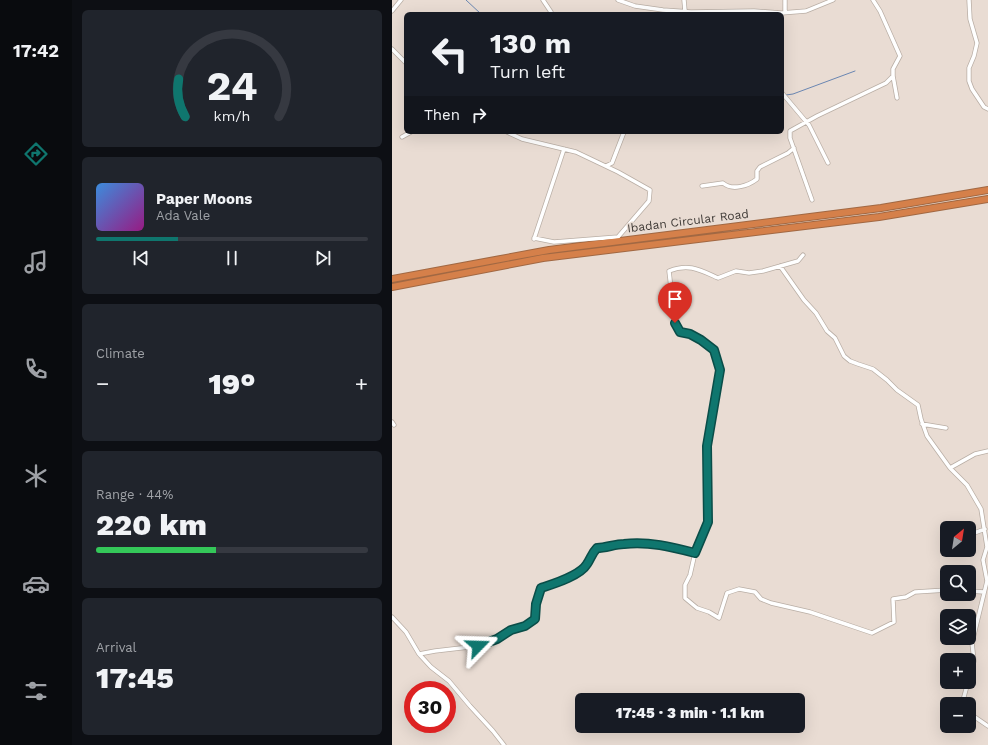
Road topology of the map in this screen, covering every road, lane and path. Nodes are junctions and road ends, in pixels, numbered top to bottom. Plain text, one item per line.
1 (401, 0) edge
2 (543, 0) edge
3 (618, 0) edge
4 (684, 0) edge
5 (785, 0) edge
6 (833, 0) edge
7 (872, 0) edge
8 (969, 0) edge
9 (826, 1) edge
10 (392, 11) edge
11 (685, 11) junction
12 (550, 12) edge
13 (700, 12) edge
14 (728, 12) edge
15 (785, 12) junction
16 (392, 48) edge
17 (404, 61) edge
18 (893, 76) junction
19 (784, 94) edge
20 (897, 98) dead end
21 (988, 109) edge
22 (807, 122) junction
23 (407, 134) edge
24 (511, 134) edge
25 (623, 134) edge
26 (402, 137) dead end
27 (794, 148) junction
28 (564, 149) junction
29 (828, 163) dead end
30 (606, 166) junction
31 (702, 186) dead end
32 (988, 190) edge
33 (988, 199) edge
34 (812, 200) dead end
35 (803, 254) dead end
36 (780, 266) junction
37 (392, 279) edge
38 (392, 287) edge
39 (922, 424) junction
40 (946, 428) dead end
41 (988, 451) edge
42 (950, 468) junction
43 (985, 530) junction
44 (976, 533) edge
45 (987, 547) edge
46 (695, 553) junction
47 (983, 560) junction
48 (988, 560) edge
49 (940, 590) edge
50 (976, 591) edge
51 (984, 592) junction
52 (392, 617) edge
53 (973, 653) edge
54 (419, 654) junction
55 (976, 718) edge
56 (988, 726) edge
57 (504, 745) edge

1 - 10 street
2 - 12 street
3 - 11 street
4 - 11 street
5 - 15 street
6 - 9 street
7 - 18 street
8 - 21 street
9 - 15 street
11 - 13 street
14 - 15 street
16 - 17 street
18 - 20 street
18 - 22 street
19 - 22 street
22 - 27 street
22 - 29 street
23 - 26 street
24 - 28 street
25 - 30 street
27 - 31 street
27 - 34 street
28 - 30 street
28 - 30 street
32 - 37 highway, Ibadan Circular Road
33 - 38 highway, Ibadan Circular Road
35 - 36 street
36 - 39 street
36 - 46 street
39 - 40 street
39 - 42 street
41 - 42 street
42 - 43 street
43 - 44 street
43 - 45 street
45 - 47 street
46 - 49 street
46 - 54 street
47 - 48 street
47 - 51 street
50 - 51 street
51 - 53 street
52 - 54 street
54 - 57 street
55 - 56 street

